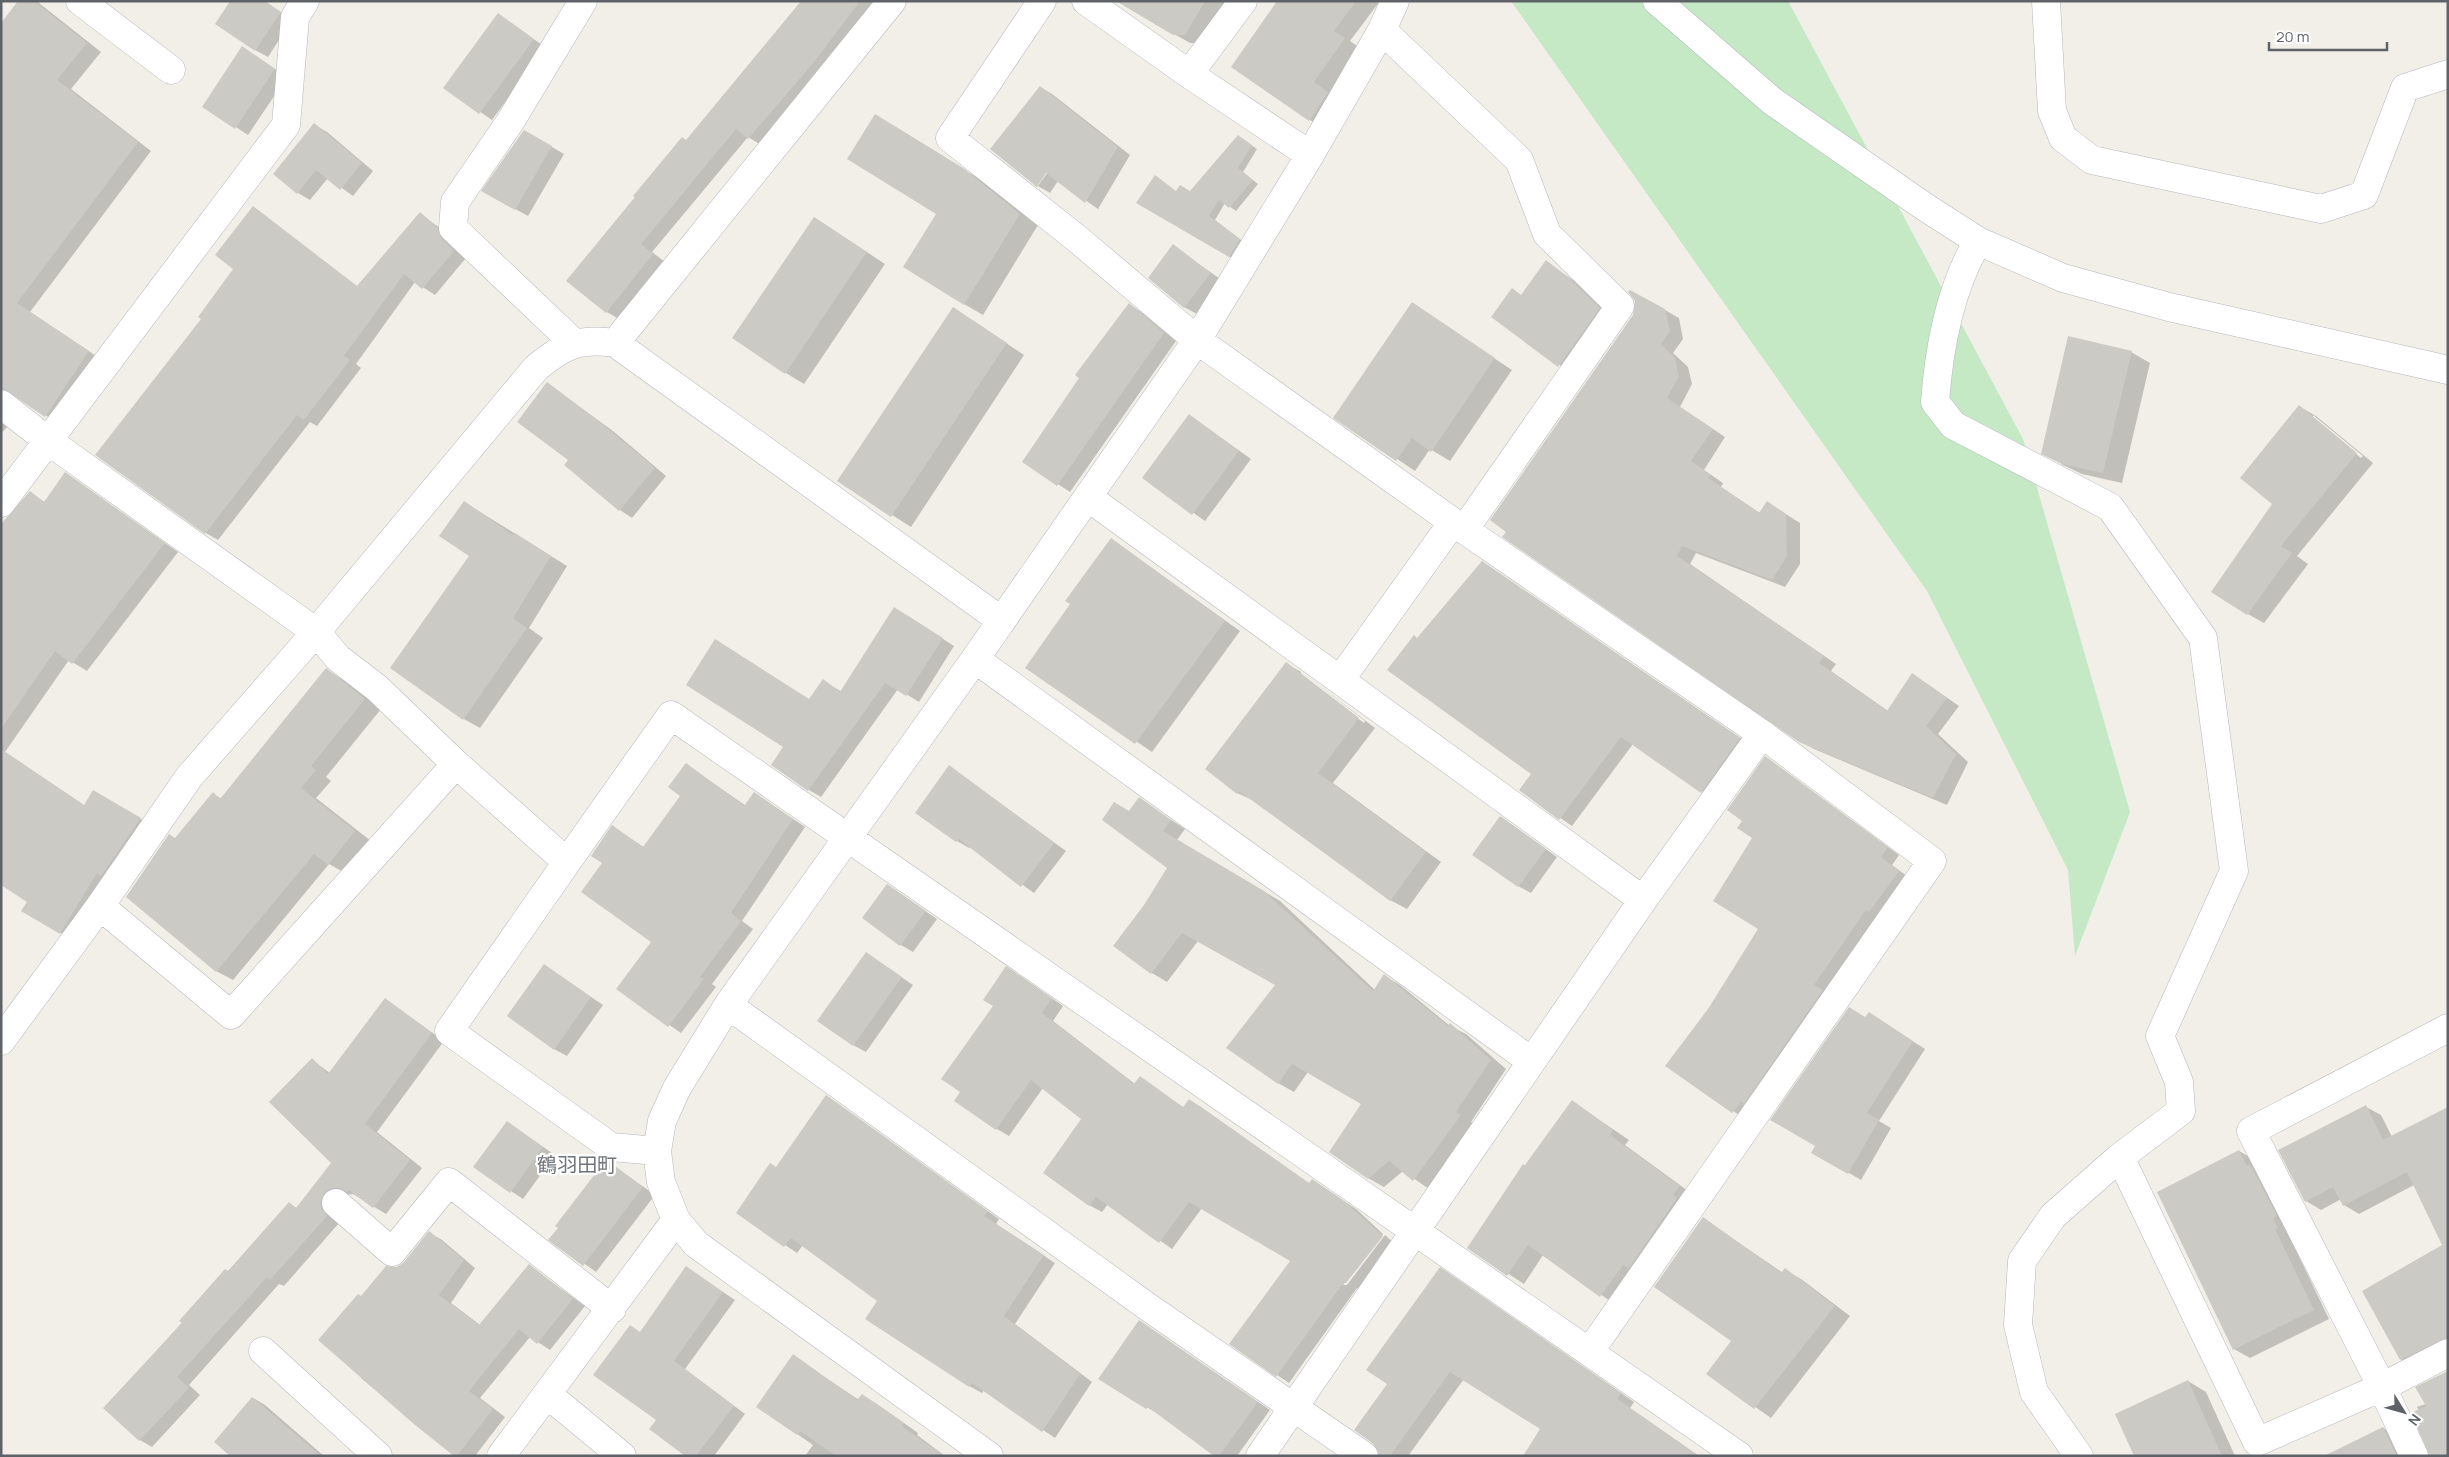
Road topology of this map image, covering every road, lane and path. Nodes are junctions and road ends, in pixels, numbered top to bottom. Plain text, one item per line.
1 (80, 1) edge
2 (304, 1) edge
3 (583, 1) edge
4 (892, 1) edge
5 (1042, 1) edge
6 (1086, 1) edge
7 (1243, 1) edge
8 (1395, 1) edge
9 (1657, 1) edge
10 (2046, 1) edge
11 (1382, 30) junction
12 (171, 70) dead end
13 (1189, 74) junction
14 (2448, 74) edge
15 (1310, 155) junction
16 (1978, 241) junction
17 (1197, 340) junction
18 (574, 343) junction
19 (615, 343) junction
20 (2448, 370) edge
21 (1, 404) edge
22 (47, 440) junction
23 (1089, 498) junction
24 (1, 503) edge
25 (1458, 526) junction
26 (1002, 621) junction
27 (316, 632) junction
28 (975, 659) junction
29 (1340, 680) junction
30 (1762, 734) junction
31 (456, 764) junction
32 (849, 838) junction
33 (567, 862) junction
34 (1643, 900) junction
35 (100, 906) junction
36 (728, 1005) junction
37 (2448, 1028) edge
38 (1, 1041) edge
39 (1531, 1061) junction
40 (657, 1151) junction
41 (2120, 1157) junction
42 (336, 1203) dead end
43 (676, 1220) junction
44 (1415, 1230) junction
45 (612, 1309) junction
46 (263, 1351) dead end
47 (1590, 1351) junction
48 (2448, 1353) edge
49 (2382, 1387) junction
50 (547, 1394) junction
51 (1294, 1407) junction
52 (378, 1456) edge
53 (501, 1456) edge
54 (622, 1456) edge
55 (989, 1456) edge
56 (1260, 1456) edge
57 (1364, 1456) edge
58 (1739, 1456) edge
59 (2079, 1456) edge
60 (2414, 1456) edge

1 - 12 street
2 - 22 street
3 - 18 street
4 - 19 street
5 - 17 street
6 - 13 street
7 - 13 street
8 - 11 street
9 - 16 street
10 - 14 street
11 - 15 street
11 - 25 street
13 - 15 street
15 - 17 street
16 - 20 street
16 - 41 street
17 - 23 street
17 - 25 street
18 - 19 street
18 - 27 street
19 - 26 street
21 - 22 street
22 - 24 street
22 - 27 street
23 - 26 street
23 - 29 street
25 - 29 street
25 - 30 street
26 - 28 street
27 - 31 street
27 - 35 street
28 - 32 street
28 - 39 street
29 - 34 street
30 - 34 street
30 - 47 street
31 - 33 street
31 - 35 street
32 - 33 street
32 - 36 street
32 - 44 street
33 - 40 street
34 - 39 street
35 - 38 street
36 - 40 street
36 - 51 street
37 - 49 street
39 - 44 street
40 - 43 street
41 - 49 street
41 - 59 street
42 - 45 street
43 - 45 street
43 - 55 street
44 - 47 street
44 - 51 street
45 - 50 street
46 - 52 street
47 - 58 street
48 - 49 street
49 - 60 street
50 - 53 street
50 - 54 street
51 - 56 street
51 - 57 street

